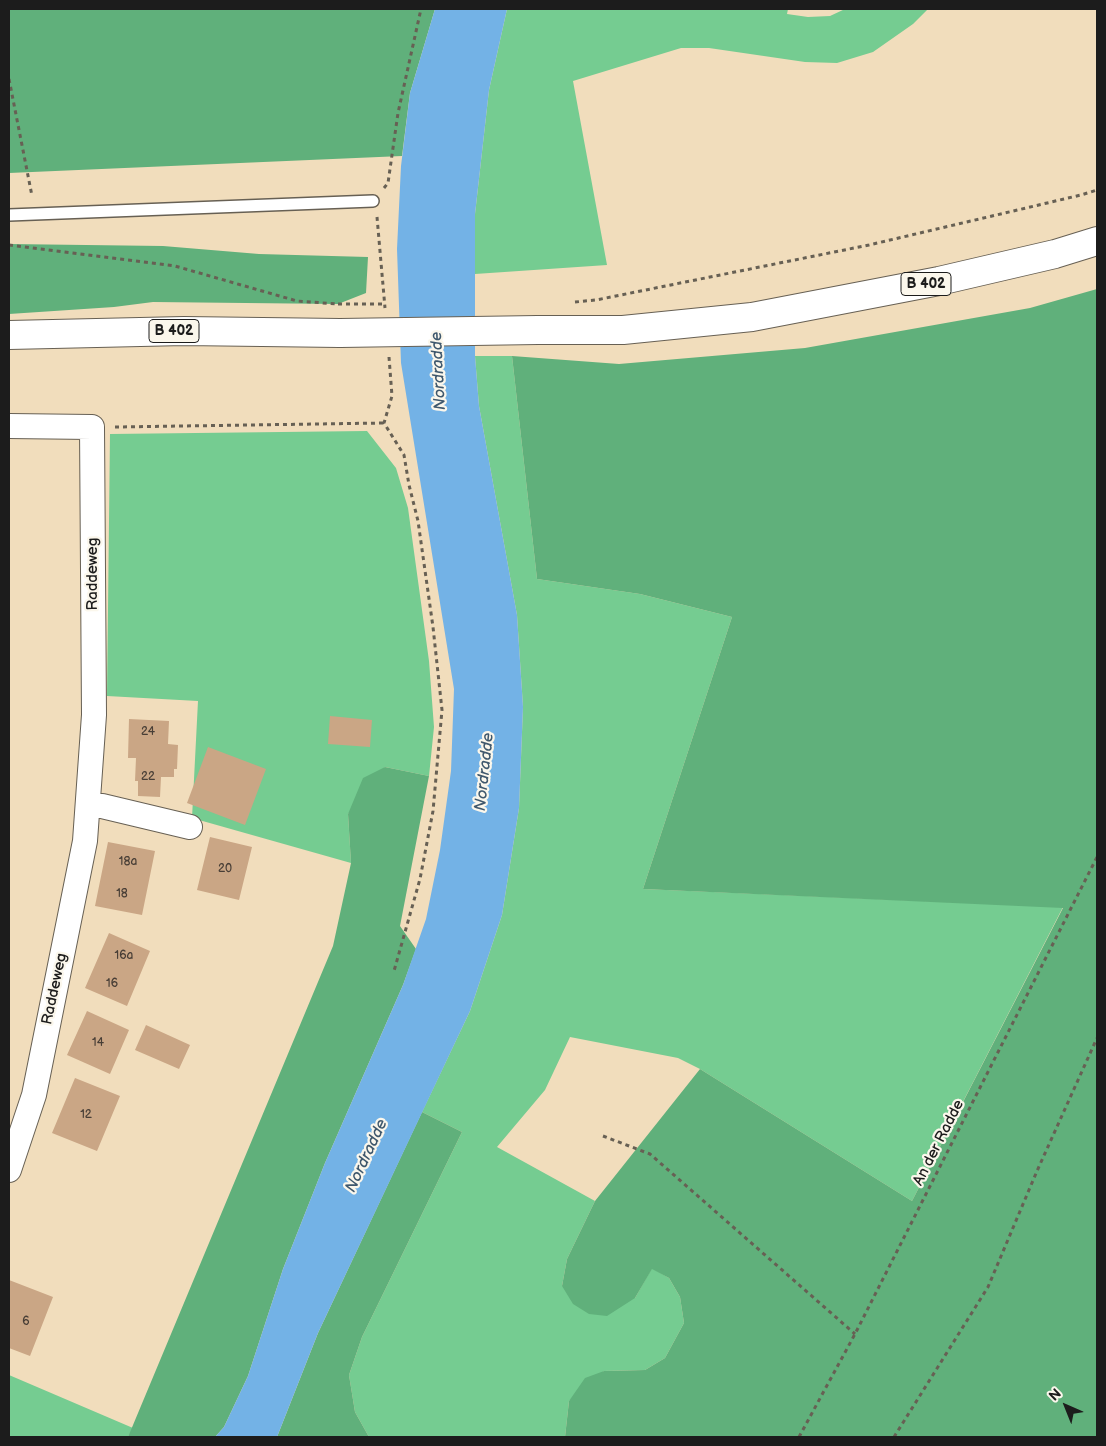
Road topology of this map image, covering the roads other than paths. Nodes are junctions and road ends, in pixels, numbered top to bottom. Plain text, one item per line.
1 (373, 201) road end
2 (9, 215) edge
3 (1097, 242) edge
4 (9, 335) edge
5 (9, 426) edge
6 (88, 805) junction
7 (190, 827) dead end
8 (9, 1170) edge

1 - 2 lane
3 - 4 main road, B 402, bridge
5 - 6 street, Raddeweg
6 - 7 street
6 - 8 street, Raddeweg

